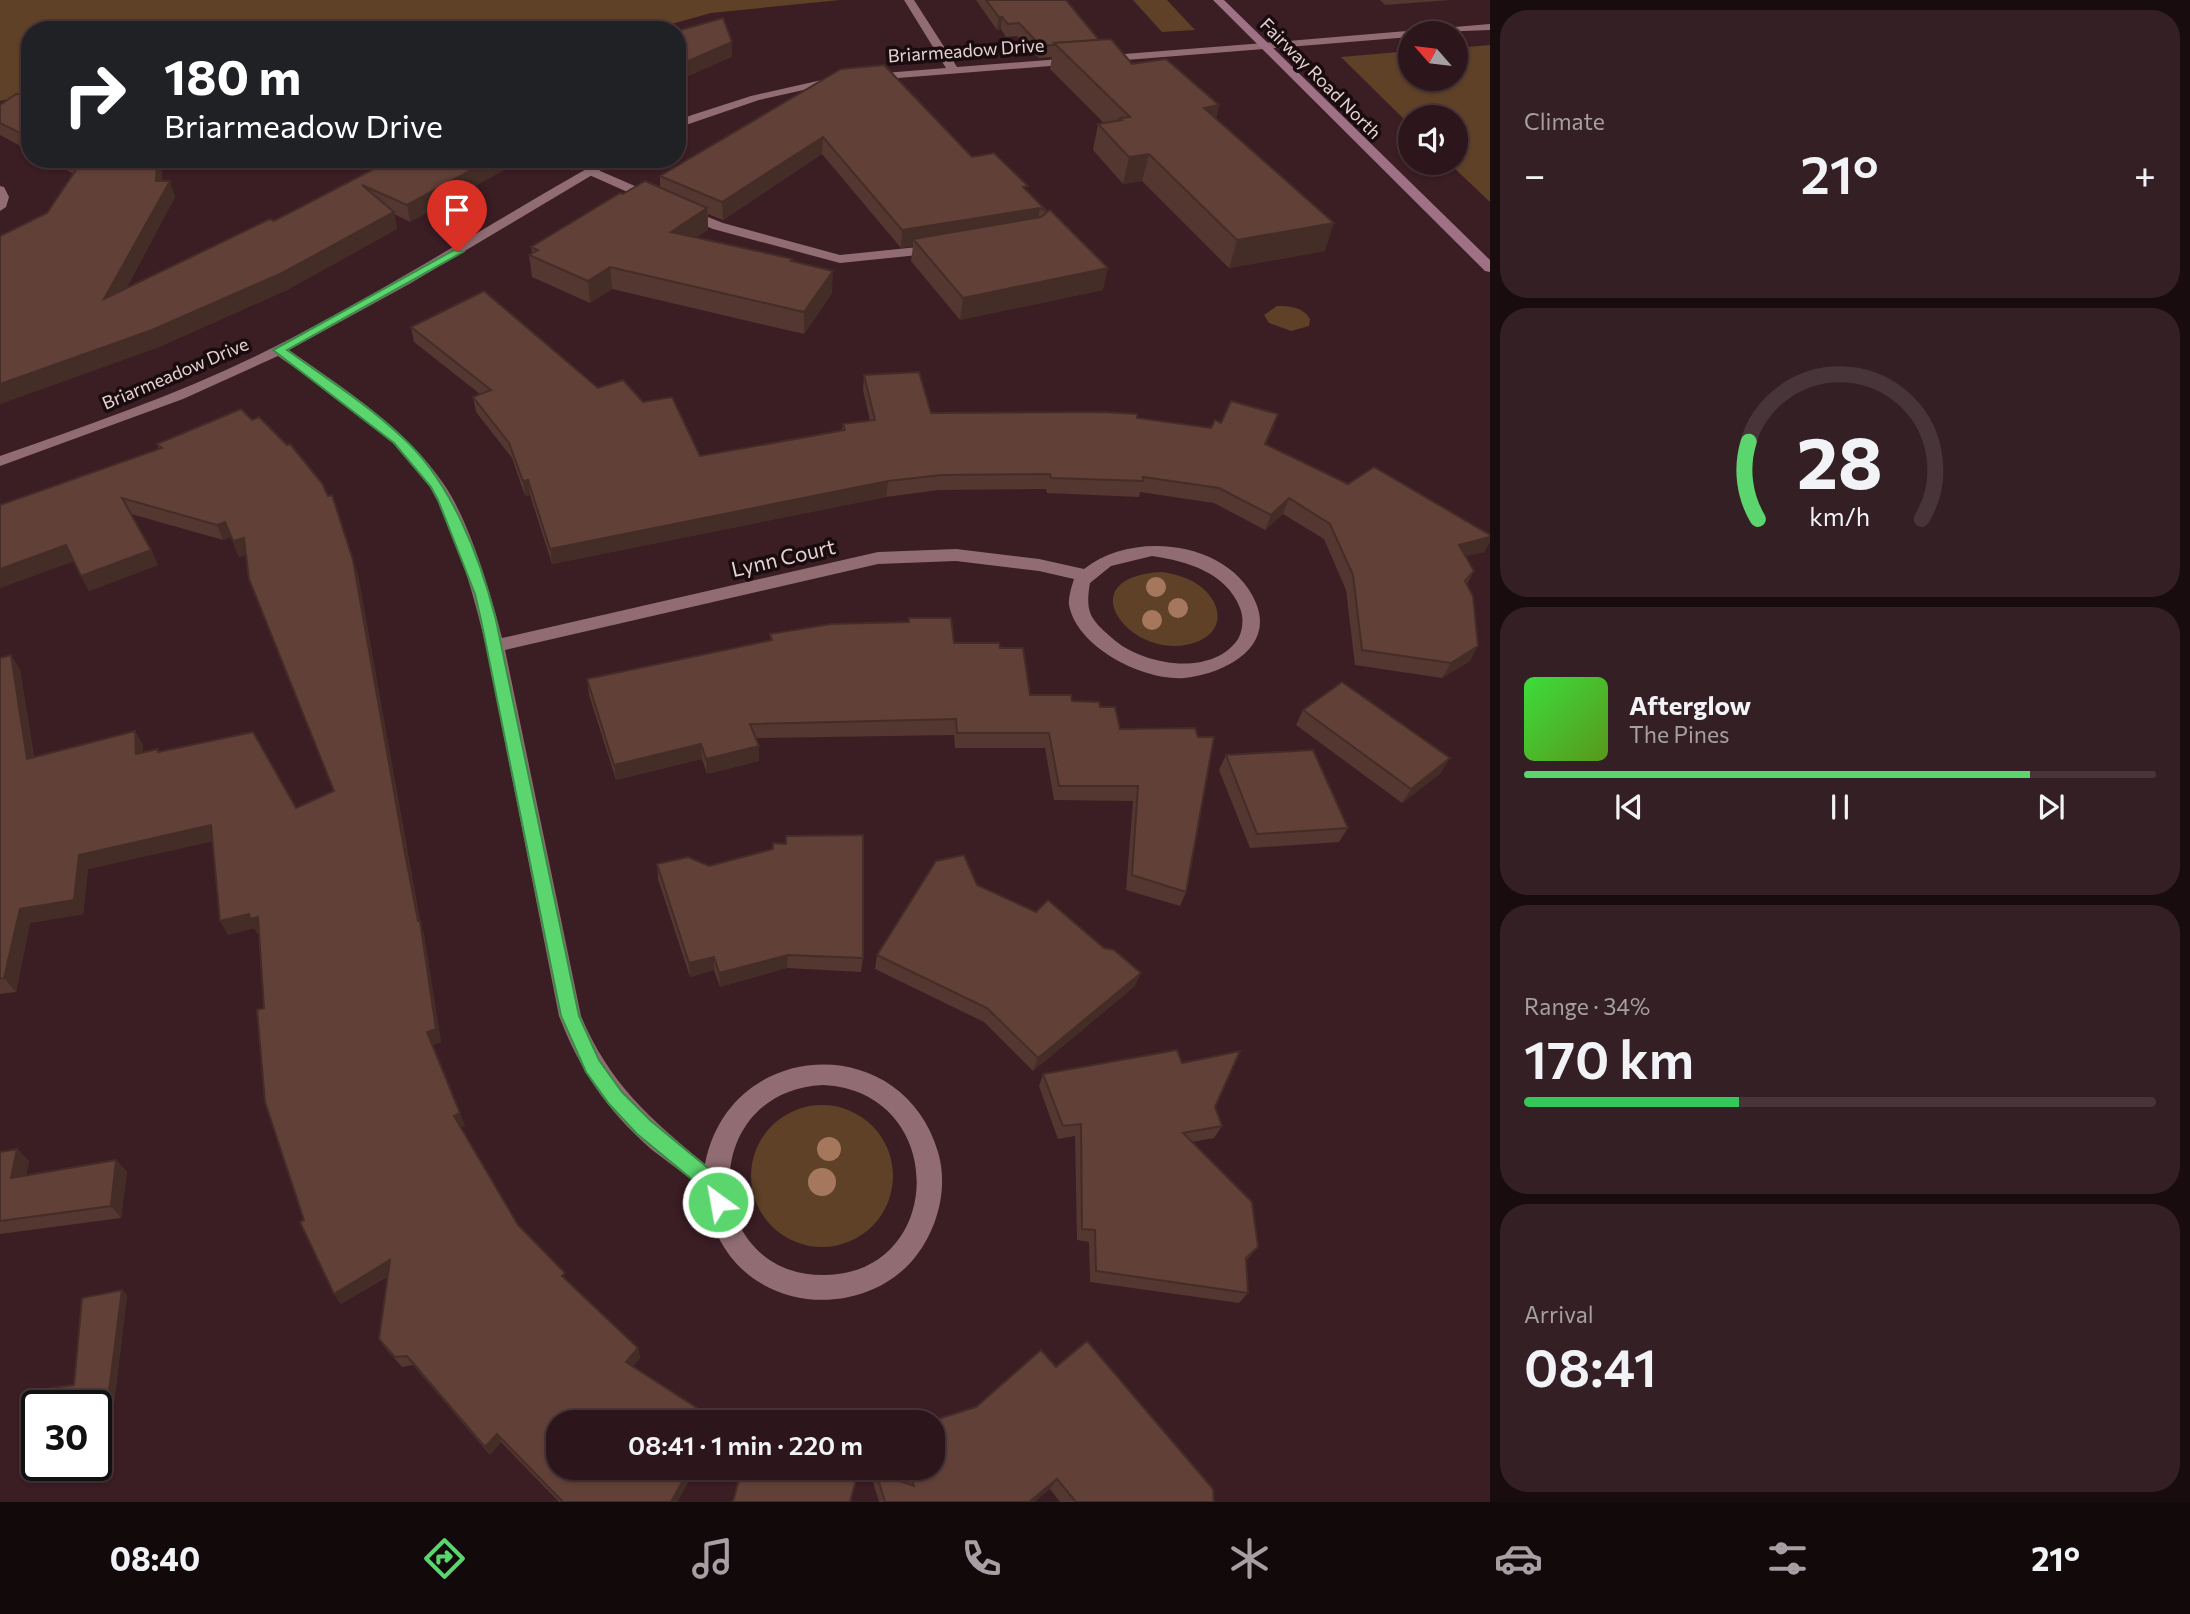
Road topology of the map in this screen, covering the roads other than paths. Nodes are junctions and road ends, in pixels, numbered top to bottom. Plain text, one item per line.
1 (909, 0) edge
2 (1218, 0) edge
3 (1490, 27) edge
4 (1468, 29) edge
5 (1398, 35) edge
6 (1264, 46) junction
7 (953, 70) junction
8 (686, 121) edge
9 (596, 168) edge
10 (591, 171) junction
11 (0, 190) edge
12 (0, 207) edge
13 (949, 247) edge
14 (1490, 268) edge
15 (279, 350) junction
16 (0, 461) edge
17 (1084, 575) junction
18 (495, 646) junction
19 (713, 1185) junction

1 - 7 street
2 - 6 main road, Fairway Road North
3 - 4 street
5 - 6 street, Briarmeadow Drive
6 - 7 street, Briarmeadow Drive
6 - 14 main road, Fairway Road North
7 - 8 street, Briarmeadow Drive
9 - 10 street, Briarmeadow Drive
10 - 13 street
10 - 15 street, Briarmeadow Drive
11 - 12 street
15 - 16 street, Briarmeadow Drive
15 - 18 street
17 - 17 street
17 - 18 street, Lynn Court
18 - 19 street
19 - 19 street

